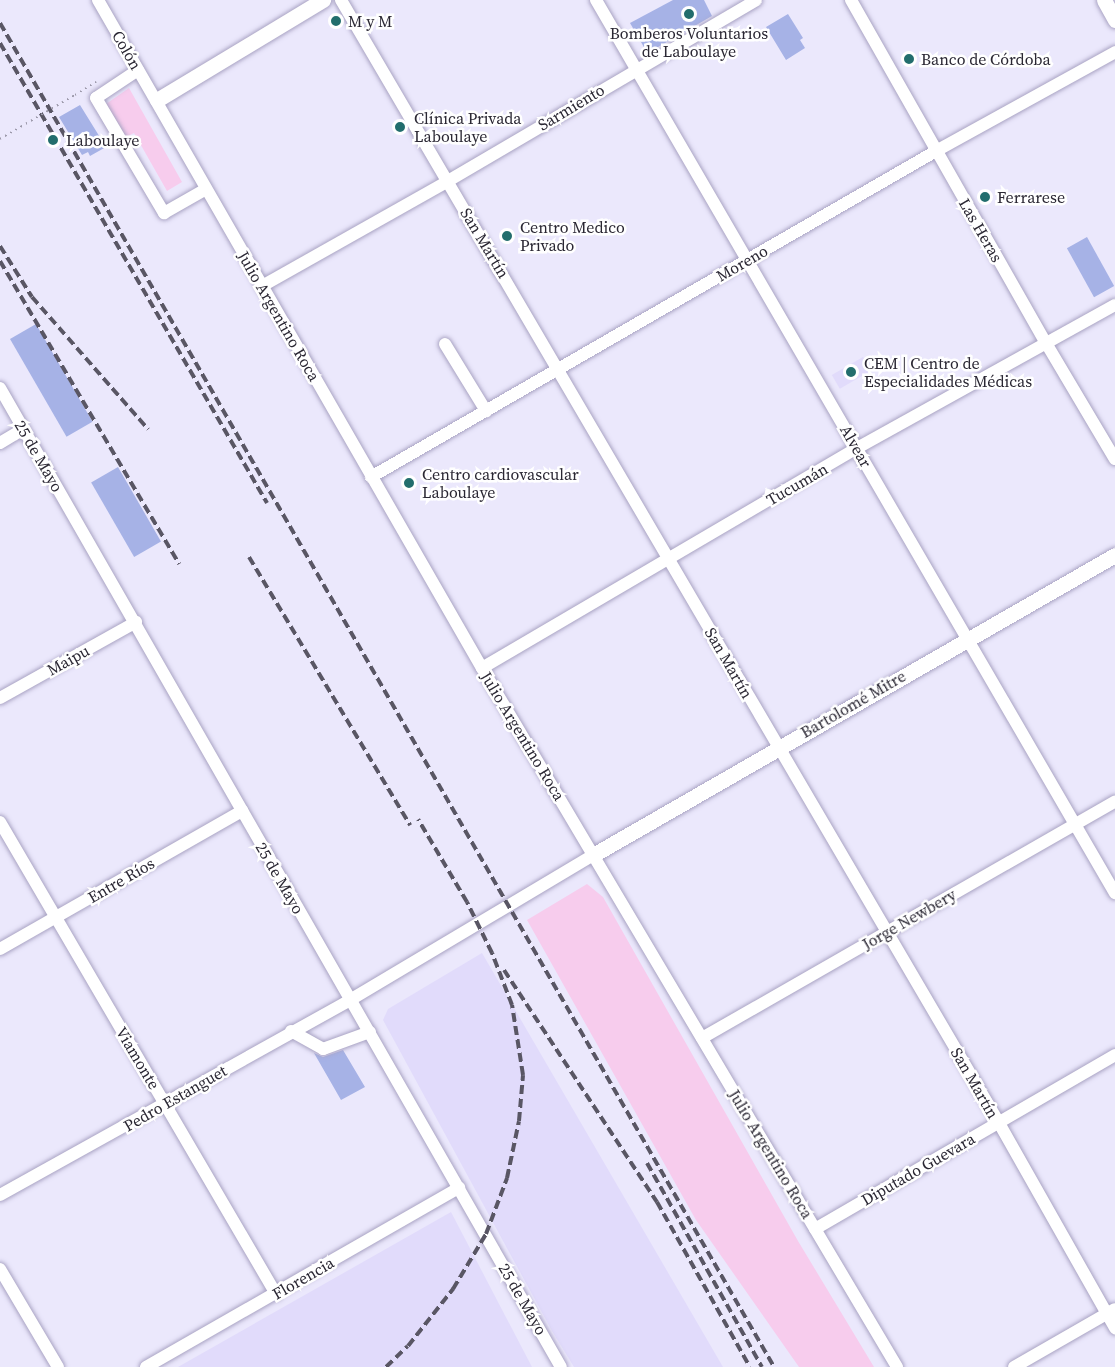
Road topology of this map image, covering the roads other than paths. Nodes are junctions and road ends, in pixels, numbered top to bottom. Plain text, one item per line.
1 (98, 0) edge
2 (323, 0) edge
3 (341, 0) edge
4 (596, 0) edge
5 (756, 0) edge
6 (851, 0) edge
7 (1104, 0) edge
8 (1115, 20) edge
9 (1115, 52) edge
10 (138, 70) junction
11 (635, 70) junction
12 (157, 100) junction
13 (936, 151) junction
14 (448, 181) junction
15 (206, 189) junction
16 (747, 260) junction
17 (262, 286) junction
18 (1115, 304) edge
19 (445, 344) dead end
20 (1046, 344) junction
21 (559, 368) junction
22 (0, 388) edge
23 (486, 411) junction
24 (23, 429) junction
25 (0, 443) edge
26 (857, 448) junction
27 (1115, 459) edge
28 (371, 477) junction
29 (1115, 555) edge
30 (670, 559) junction
31 (136, 622) junction
32 (969, 638) junction
33 (482, 668) junction
34 (0, 698) edge
35 (777, 748) junction
36 (1115, 801) edge
37 (242, 811) junction
38 (0, 822) edge
39 (1075, 824) junction
40 (593, 855) junction
41 (1115, 893) edge
42 (55, 918) junction
43 (887, 932) junction
44 (0, 949) edge
45 (350, 1000) junction
46 (291, 1031) junction
47 (370, 1032) junction
48 (702, 1038) junction
49 (1115, 1055) edge
50 (166, 1105) junction
51 (999, 1123) junction
52 (459, 1188) junction
53 (0, 1195) edge
54 (815, 1229) junction
55 (0, 1269) edge
56 (276, 1294) junction
57 (1111, 1311) edge
58 (1115, 1328) edge
59 (58, 1367) edge
60 (146, 1367) edge
61 (561, 1367) edge
62 (897, 1367) edge
63 (1014, 1367) edge

1 - 10 street, Colón
2 - 12 main road
3 - 14 street, San Martín
4 - 11 street, Alvear
5 - 11 street, Sarmiento
6 - 13 street, Las Heras
7 - 8 main road
9 - 13 street, Moreno
10 - 12 street, Colón
10 - 15 street
11 - 14 street, Sarmiento
11 - 16 street, Alvear
12 - 15 street, Julio Argentino Roca
13 - 16 street, Moreno
13 - 20 street, Las Heras
14 - 17 street, Sarmiento
14 - 21 street, San Martín
15 - 17 street, Julio Argentino Roca
16 - 21 street, Moreno
16 - 26 street, Alvear
17 - 28 street, Julio Argentino Roca
18 - 20 street, Tucumán
19 - 23 street
20 - 26 street, Tucumán
20 - 27 street, Las Heras
21 - 23 street, Moreno
21 - 30 street, San Martín
22 - 24 street, 25 de Mayo
23 - 28 street, Moreno
24 - 25 street
24 - 31 street, 25 de Mayo
26 - 30 street, Tucumán
26 - 32 street, Alvear
28 - 33 street, Julio Argentino Roca
29 - 32 main road, Bartolomé Mitre
30 - 33 street, Tucumán
30 - 35 street, San Martín
31 - 34 street, Maipu
31 - 37 street, 25 de Mayo
32 - 35 main road, Bartolomé Mitre
32 - 39 street, Alvear
33 - 40 street, Julio Argentino Roca
35 - 40 main road, Bartolomé Mitre
35 - 43 street, San Martín
36 - 39 street, Jorge Newbery
37 - 42 street, Entre Ríos
37 - 45 street, 25 de Mayo
38 - 42 street, Viamonte
39 - 41 street, Alvear
39 - 43 street, Jorge Newbery
40 - 45 street, Pedro Estanguet
40 - 48 street, Julio Argentino Roca
42 - 44 street, Entre Ríos
42 - 50 street, Viamonte
43 - 48 street, Jorge Newbery
43 - 51 street, San Martín
45 - 46 street, Pedro Estanguet
45 - 47 street, 25 de Mayo
46 - 47 street
46 - 50 street, Pedro Estanguet
47 - 52 street, 25 de Mayo
48 - 54 street, Julio Argentino Roca
49 - 51 street, Diputado Guevara
50 - 53 street, Pedro Estanguet
50 - 56 street, Viamonte
51 - 54 street, Diputado Guevara
51 - 57 street, San Martín
52 - 56 street, Florencia
52 - 61 street, 25 de Mayo
54 - 62 street, Julio Argentino Roca
55 - 59 street
56 - 60 street, Florencia
57 - 58 street, San Martín
57 - 63 street

